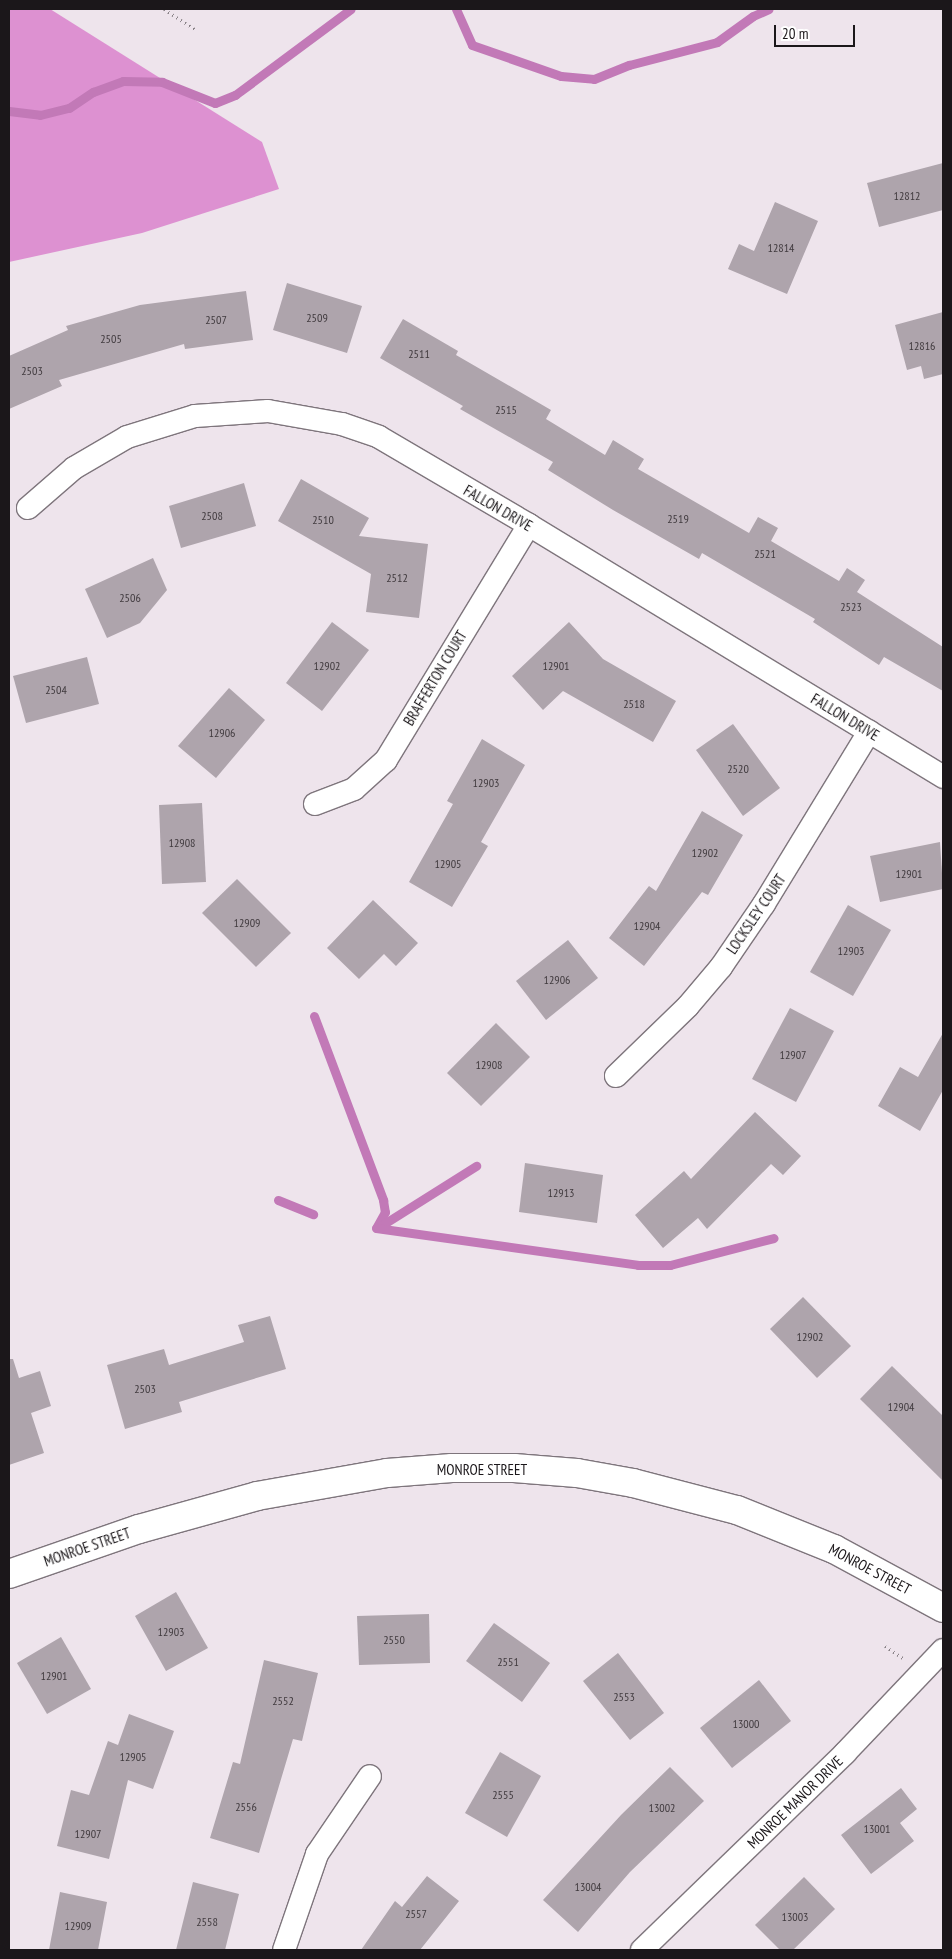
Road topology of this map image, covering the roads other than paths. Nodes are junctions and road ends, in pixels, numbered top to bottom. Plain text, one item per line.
1 (28, 508) dead end
2 (529, 525) junction
3 (869, 732) junction
4 (943, 777) edge
5 (315, 804) dead end
6 (616, 1076) dead end
7 (9, 1574) edge
8 (943, 1608) edge
9 (943, 1650) edge
10 (370, 1776) dead end
11 (284, 1950) edge
12 (642, 1950) edge

1 - 2 street, FALLON DRIVE
2 - 3 street, FALLON DRIVE
2 - 5 street, BRAFFERTON COURT
3 - 4 street, FALLON DRIVE
3 - 6 street, LOCKSLEY COURT
7 - 8 main road, MONROE STREET
9 - 12 street, MONROE MANOR DRIVE
10 - 11 street

